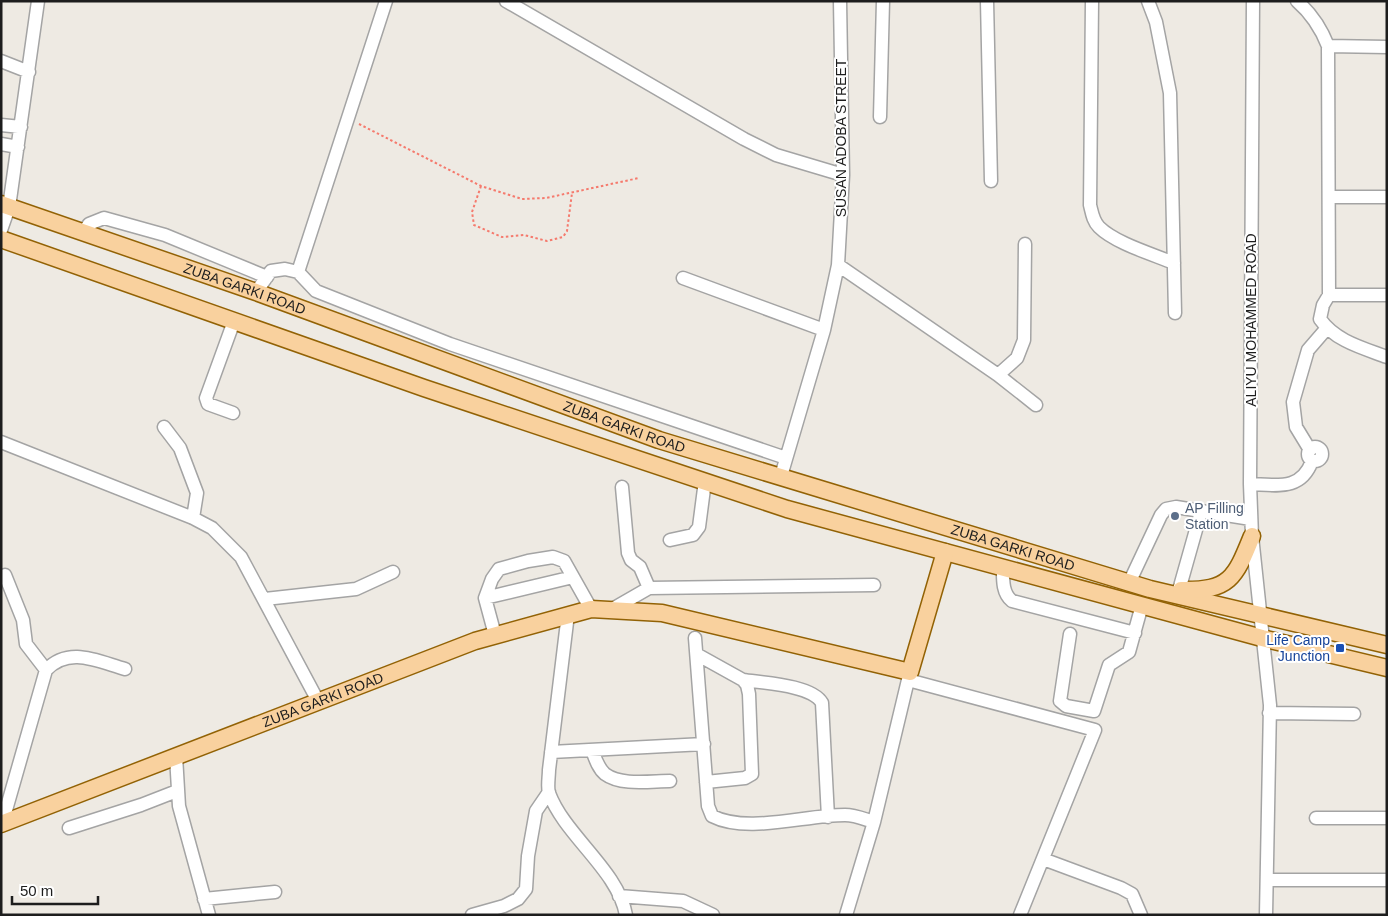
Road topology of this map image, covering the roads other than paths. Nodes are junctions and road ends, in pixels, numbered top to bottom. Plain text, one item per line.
1 (38, 1) edge
2 (386, 1) edge
3 (506, 1) edge
4 (840, 1) edge
5 (883, 1) edge
6 (987, 1) edge
7 (1092, 1) edge
8 (1148, 1) edge
9 (1253, 1) edge
10 (1297, 1) edge
11 (1328, 46) junction
12 (1387, 47) edge
13 (1, 61) edge
14 (29, 72) junction
15 (880, 117) dead end
16 (1, 125) edge
17 (21, 127) junction
18 (1, 144) edge
19 (18, 147) junction
20 (843, 175) junction
21 (991, 181) dead end
22 (1329, 197) junction
23 (1387, 197) edge
24 (5, 206) edge
25 (1, 230) edge
26 (83, 233) junction
27 (1, 240) edge
28 (1024, 244) dead end
29 (1174, 263) junction
30 (838, 265) junction
31 (298, 272) junction
32 (268, 277) junction
33 (683, 278) dead end
34 (256, 292) junction
35 (1329, 295) junction
36 (1387, 295) edge
37 (1175, 313) dead end
38 (234, 320) junction
39 (1327, 328) junction
40 (824, 330) junction
41 (1387, 357) edge
42 (998, 375) junction
43 (1036, 406) dead end
44 (233, 413) dead end
45 (164, 426) dead end
46 (1, 442) edge
47 (786, 458) junction
48 (780, 476) junction
49 (705, 481) junction
50 (1250, 484) junction
51 (622, 488) dead end
52 (1201, 512) junction
53 (193, 518) junction
54 (1251, 518) junction
55 (1252, 536) junction
56 (670, 540) dead end
57 (946, 552) junction
58 (1003, 567) junction
59 (393, 572) dead end
60 (5, 575) dead end
61 (573, 577) junction
62 (1129, 582) junction
63 (874, 585) dead end
64 (649, 588) junction
65 (1150, 589) junction
66 (1179, 590) junction
67 (486, 598) junction
68 (265, 599) junction
69 (1142, 605) junction
70 (591, 609) junction
71 (609, 610) junction
72 (568, 614) junction
73 (1261, 614) junction
74 (1135, 632) junction
75 (1070, 634) dead end
76 (495, 635) junction
77 (696, 638) dead end
78 (1262, 638) junction
79 (1387, 645) edge
80 (698, 655) junction
81 (1387, 668) edge
82 (125, 669) dead end
83 (46, 670) junction
84 (909, 676) junction
85 (743, 680) junction
86 (318, 701) junction
87 (1269, 713) junction
88 (1354, 714) dead end
89 (704, 744) junction
90 (592, 750) junction
91 (551, 752) junction
92 (176, 756) junction
93 (670, 781) dead end
94 (706, 782) junction
95 (177, 791) junction
96 (549, 792) junction
97 (828, 817) junction
98 (1316, 818) dead end
99 (1387, 818) edge
100 (874, 822) junction
101 (1, 824) edge
102 (69, 828) dead end
103 (1043, 860) junction
104 (1267, 880) junction
105 (1387, 880) edge
106 (275, 892) dead end
107 (619, 896) junction
108 (204, 899) junction
109 (209, 915) edge
110 (472, 915) edge
111 (626, 915) edge
112 (714, 915) edge
113 (846, 915) edge
114 (1020, 915) edge
115 (1141, 915) edge
116 (1266, 915) edge

1 - 14 street
2 - 31 street
3 - 20 street
4 - 20 street, SUSAN ADOBA STREET
5 - 15 street
6 - 21 street
7 - 29 street
8 - 29 street
9 - 50 street, ALIYU MOHAMMED ROAD
10 - 11 street
11 - 12 street
11 - 22 street
13 - 14 street
14 - 17 street
16 - 17 street
17 - 19 street
18 - 19 street
19 - 24 street
20 - 30 street, SUSAN ADOBA STREET
22 - 23 street
22 - 35 street
24 - 25 street
24 - 26 main road, ZUBA GARKI ROAD
26 - 32 street
26 - 34 main road, ZUBA GARKI ROAD
27 - 38 main road, ZUBA GARKI ROAD
28 - 42 street
29 - 37 street
30 - 40 street, SUSAN ADOBA STREET
30 - 42 street
31 - 32 street
31 - 47 street
32 - 34 street
33 - 40 street
34 - 48 main road, ZUBA GARKI ROAD
35 - 36 street
35 - 39 street
38 - 44 street
38 - 49 main road, ZUBA GARKI ROAD
39 - 41 street
39 - 50 street
40 - 47 street, SUSAN ADOBA STREET
42 - 43 street
45 - 53 street
46 - 53 street
47 - 48 street, SUSAN ADOBA STREET
48 - 62 main road, ZUBA GARKI ROAD
49 - 56 street
49 - 57 main road, ZUBA GARKI ROAD
50 - 54 street, ALIYU MOHAMMED ROAD
51 - 64 street
52 - 54 street
52 - 62 street
52 - 66 street
53 - 68 street
54 - 55 street, ALIYU MOHAMMED ROAD
55 - 66 main road
55 - 73 street, ALIYU MOHAMMED ROAD
57 - 58 main road, ZUBA GARKI ROAD
57 - 84 main road, ZUBA GARKI ROAD
58 - 69 main road, ZUBA GARKI ROAD
58 - 74 street
59 - 68 street
60 - 83 street
61 - 67 street
61 - 67 street
61 - 70 street
62 - 65 main road, ZUBA GARKI ROAD
63 - 64 street
64 - 71 street
65 - 66 main road
65 - 73 main road, ZUBA GARKI ROAD
67 - 76 street
68 - 86 street
69 - 74 street
69 - 78 main road, ZUBA GARKI ROAD
70 - 71 main road, ZUBA GARKI ROAD
70 - 72 main road, ZUBA GARKI ROAD
71 - 84 main road, ZUBA GARKI ROAD
72 - 76 main road, ZUBA GARKI ROAD
72 - 91 street
73 - 78 street, ALIYU MOHAMMED ROAD
73 - 79 main road, ZUBA GARKI ROAD
74 - 75 street
76 - 86 main road, ZUBA GARKI ROAD
77 - 80 street
78 - 81 main road, ZUBA GARKI ROAD
78 - 87 street, ALIYU MOHAMMED ROAD
80 - 85 street
80 - 89 street
82 - 83 street
83 - 101 street
84 - 100 street
84 - 103 street
85 - 94 street
85 - 97 street
86 - 92 main road, ZUBA GARKI ROAD
87 - 88 street
87 - 104 street, ALIYU MOHAMMED ROAD
89 - 90 street
89 - 94 street
90 - 91 street
90 - 93 street
91 - 96 street
92 - 95 street
92 - 101 main road, ZUBA GARKI ROAD
94 - 97 street
95 - 102 street
95 - 108 street
96 - 107 street
96 - 110 street
97 - 100 street
98 - 99 street
100 - 113 street
103 - 114 street
103 - 115 street
104 - 105 street
104 - 116 street, ALIYU MOHAMMED ROAD
106 - 108 street
107 - 111 street
107 - 112 street
108 - 109 street

